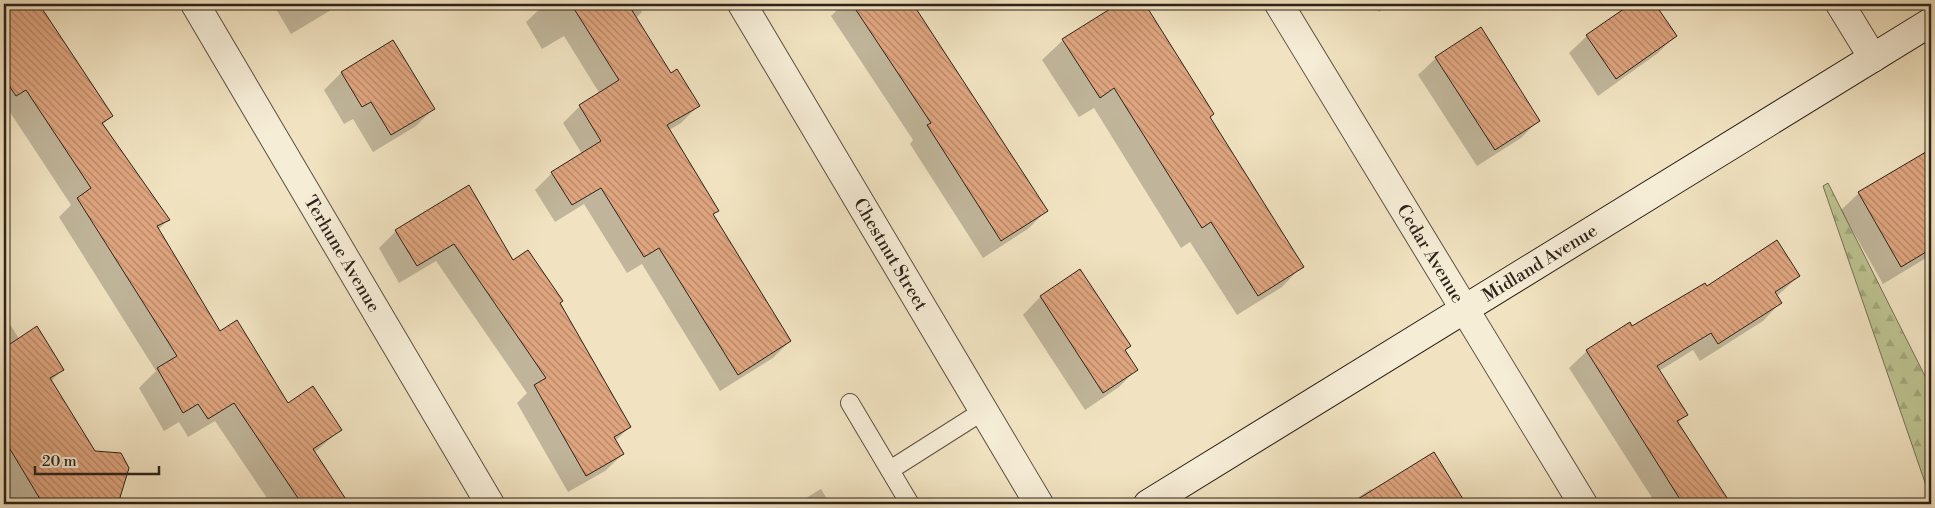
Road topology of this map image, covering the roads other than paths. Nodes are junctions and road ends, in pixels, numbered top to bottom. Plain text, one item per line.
1 (195, 4) edge
2 (742, 4) edge
3 (1279, 4) edge
4 (1840, 4) edge
5 (1931, 22) edge
6 (1873, 58) junction
7 (1464, 309) junction
8 (850, 403) dead end
9 (984, 411) junction
10 (890, 470) junction
11 (490, 504) edge
12 (910, 504) edge
13 (1039, 504) edge
14 (1148, 504) edge
15 (1583, 504) edge

1 - 11 street, Terhune Avenue
2 - 9 street, Chestnut Street
3 - 7 street, Cedar Avenue
4 - 6 street
5 - 6 street, Midland Avenue
6 - 7 street, Midland Avenue
7 - 14 street, Midland Avenue
7 - 15 street, Cedar Avenue
8 - 10 lane
9 - 10 lane
9 - 13 street, Chestnut Street
10 - 12 lane

